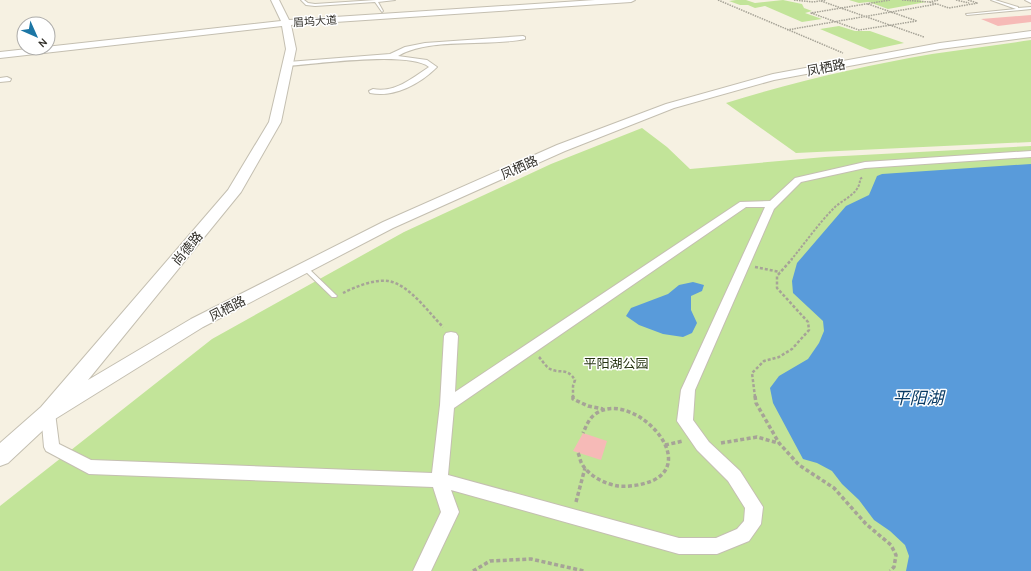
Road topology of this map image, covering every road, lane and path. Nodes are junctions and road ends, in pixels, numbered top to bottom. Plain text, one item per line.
1 (275, 0) edge
2 (302, 0) edge
3 (394, 0) edge
4 (556, 0) edge
5 (631, 0) edge
6 (718, 0) edge
7 (794, 0) edge
8 (826, 0) edge
9 (890, 0) edge
10 (902, 0) edge
11 (939, 0) edge
12 (956, 0) edge
13 (992, 0) edge
14 (376, 1) junction
15 (821, 1) junction
16 (929, 2) junction
17 (978, 3) dead end
18 (868, 4) junction
19 (937, 4) junction
20 (971, 4) junction
21 (840, 8) junction
22 (1031, 8) edge
23 (1021, 9) junction
24 (382, 11) junction
25 (892, 12) junction
26 (967, 14) dead end
27 (866, 17) junction
28 (285, 20) junction
29 (835, 22) junction
30 (890, 25) junction
31 (787, 30) junction
32 (1031, 34) edge
33 (523, 38) dead end
34 (56, 42) edge
35 (946, 45) junction
36 (16, 47) edge
37 (0, 48) edge
38 (0, 55) edge
39 (392, 56) junction
40 (859, 60) junction
41 (288, 64) junction
42 (373, 91) dead end
43 (1031, 154) edge
44 (882, 164) junction
45 (774, 204) junction
46 (744, 265) junction
47 (305, 268) junction
48 (780, 272) junction
49 (334, 296) joint
50 (451, 336) joint
51 (530, 349) junction
52 (447, 405) junction
53 (603, 409) junction
54 (48, 413) junction
55 (583, 433) dead end
56 (779, 443) junction
57 (703, 446) junction
58 (578, 453) dead end
59 (0, 457) edge
60 (585, 468) junction
61 (439, 480) junction
62 (571, 516) junction
63 (422, 571) edge
64 (473, 571) edge
65 (584, 571) edge
66 (890, 571) edge

1 - 28 street, 尚德路
2 - 14 lane
3 - 14 lane
4 - 24 street, 眉坞大道
5 - 28 street, 眉坞大道
6 - 31 path
7 - 15 path
8 - 15 path
9 - 18 path
10 - 16 path
11 - 16 path
12 - 20 path
13 - 23 lane
14 - 24 lane
15 - 21 path
16 - 19 path
17 - 20 path
18 - 21 path
18 - 25 path
19 - 20 path
19 - 25 path
21 - 27 path
21 - 29 path
22 - 23 lane
23 - 26 lane
24 - 28 street, 眉坞大道
25 - 27 path
25 - 30 path
27 - 29 path
27 - 30 path
28 - 34 street, 眉坞大道
28 - 38 street, 眉坞大道
28 - 41 street, 尚德路
29 - 30 path
29 - 31 path
30 - 35 path
31 - 40 path
32 - 35 street, 凤栖路
33 - 39 street
35 - 40 street, 凤栖路
36 - 37 street
39 - 41 street
39 - 42 street
40 - 47 street, 凤栖路
41 - 54 street, 尚德路
43 - 44 street
44 - 45 street
44 - 48 path
45 - 46 street
45 - 51 street
46 - 48 path
46 - 57 street
47 - 49 lane
47 - 54 street, 凤栖路
48 - 56 path
49 - 50 path
50 - 52 street
51 - 52 street
51 - 53 path
52 - 61 street
53 - 55 path
53 - 60 path
54 - 59 street, 尚德路
54 - 61 street
56 - 57 path
56 - 66 path
57 - 62 street
58 - 60 path
60 - 62 path
61 - 62 street
61 - 63 street
64 - 65 path

